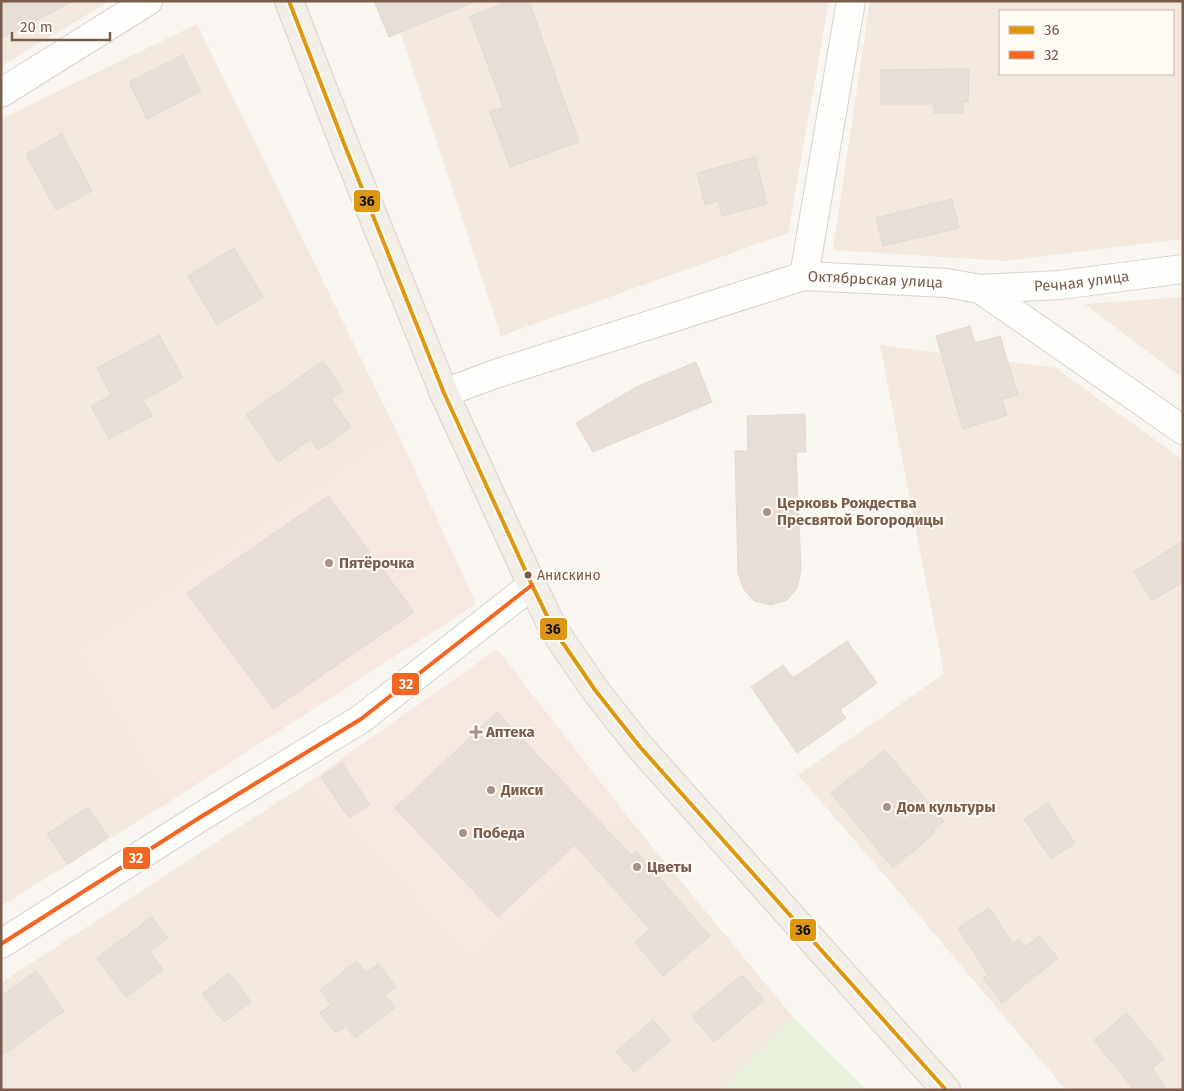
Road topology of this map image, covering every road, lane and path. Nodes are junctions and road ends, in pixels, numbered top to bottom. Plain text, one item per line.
1 (148, 1) edge
2 (289, 1) edge
3 (851, 1) edge
4 (1, 93) edge
5 (1183, 269) edge
6 (804, 276) junction
7 (980, 289) junction
8 (444, 393) junction
9 (1183, 430) edge
10 (532, 585) junction
11 (1, 944) edge
12 (946, 1090) edge

1 - 4 street
2 - 8 main road
3 - 6 street, Октябрьская улица
5 - 7 street, Речная улица
6 - 7 street, Октябрьская улица
6 - 8 street
7 - 9 street, Октябрьская улица
8 - 10 main road
10 - 11 street
10 - 12 main road

